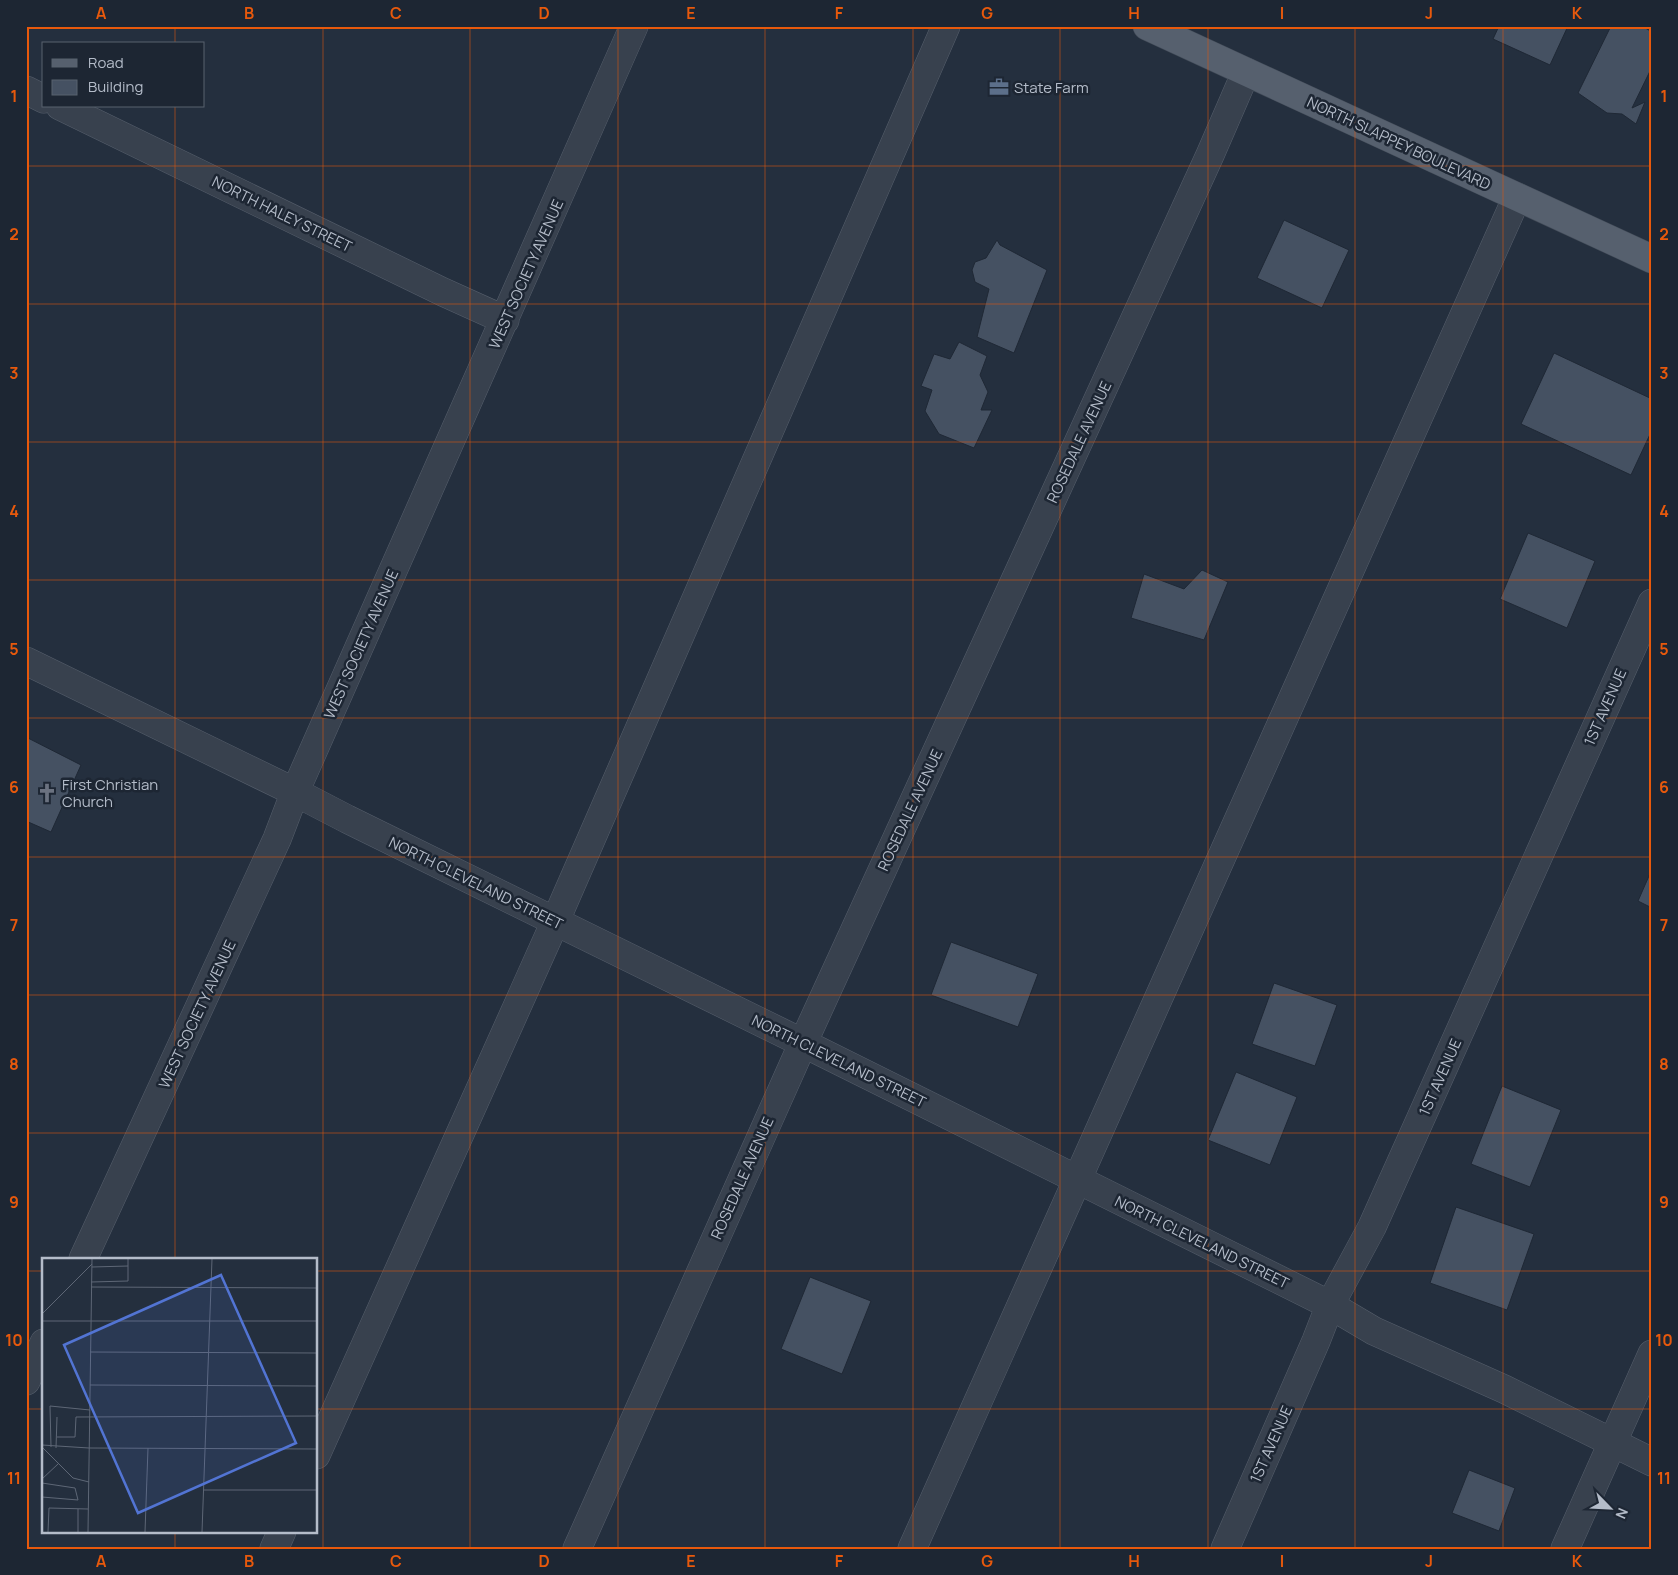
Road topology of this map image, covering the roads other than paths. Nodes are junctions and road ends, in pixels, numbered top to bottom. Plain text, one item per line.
1 (634, 26) edge
2 (946, 26) edge
3 (1147, 26) edge
4 (1246, 72) junction
5 (26, 90) edge
6 (42, 97) edge
7 (64, 108) edge
8 (1517, 197) junction
9 (1652, 259) edge
10 (505, 320) junction
11 (1652, 602) edge
12 (26, 661) edge
13 (295, 792) junction
14 (555, 922) junction
15 (803, 1043) junction
16 (1077, 1180) junction
17 (83, 1258) edge
18 (1330, 1306) junction
19 (42, 1348) edge
20 (1652, 1354) edge
21 (26, 1381) edge
22 (1612, 1442) junction
23 (318, 1451) edge
24 (1652, 1462) edge
25 (282, 1532) edge
26 (274, 1549) edge
27 (577, 1549) edge
28 (912, 1549) edge
29 (1225, 1549) edge
30 (1564, 1549) edge

1 - 10 street, WEST SOCIETY AVENUE
2 - 14 street
3 - 4 main road, NORTH SLAPPEY BOULEVARD
4 - 8 main road, NORTH SLAPPEY BOULEVARD
4 - 15 street, ROSEDALE AVENUE
5 - 6 street
7 - 10 street, NORTH HALEY STREET
8 - 9 main road, NORTH SLAPPEY BOULEVARD
8 - 16 street
10 - 13 street, WEST SOCIETY AVENUE
11 - 18 street, 1ST AVENUE
12 - 13 street, NORTH CLEVELAND STREET
13 - 14 street, NORTH CLEVELAND STREET
13 - 17 street, WEST SOCIETY AVENUE
14 - 15 street, NORTH CLEVELAND STREET
14 - 23 street
15 - 16 street, NORTH CLEVELAND STREET
15 - 27 street, ROSEDALE AVENUE
16 - 18 street, NORTH CLEVELAND STREET
16 - 28 street
18 - 22 street, NORTH CLEVELAND STREET
18 - 29 street, 1ST AVENUE
19 - 21 street
20 - 22 street
22 - 24 street, NORTH CLEVELAND STREET
22 - 30 street
25 - 26 street

